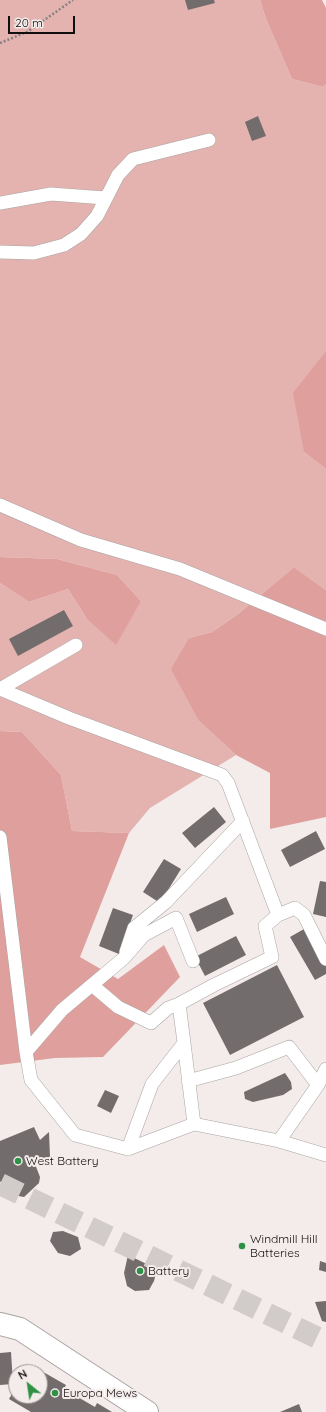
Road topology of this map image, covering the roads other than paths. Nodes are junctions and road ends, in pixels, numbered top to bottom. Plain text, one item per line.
1 (209, 140) dead end
2 (105, 198) junction
3 (0, 203) edge
4 (0, 252) edge
5 (0, 505) edge
6 (326, 629) edge
7 (76, 645) dead end
8 (0, 689) edge
9 (243, 821) junction
10 (0, 837) edge
11 (166, 902) junction
12 (278, 915) junction
13 (176, 918) junction
14 (124, 958) junction
15 (326, 959) edge
16 (193, 961) dead end
17 (92, 985) junction
18 (179, 1004) junction
19 (184, 1043) junction
20 (26, 1052) junction
21 (326, 1069) edge
22 (188, 1081) junction
23 (318, 1085) junction
24 (194, 1124) junction
25 (279, 1141) junction
26 (128, 1149) junction
27 (326, 1155) edge
28 (0, 1324) edge
29 (147, 1412) edge

1 - 2 lane
2 - 3 lane
2 - 4 lane
5 - 6 lane
7 - 8 lane
8 - 9 lane
9 - 11 lane
9 - 12 lane
10 - 20 lane
11 - 13 lane
11 - 14 lane
12 - 15 lane
12 - 18 lane
13 - 14 lane
13 - 16 lane
14 - 17 lane
17 - 18 lane
17 - 20 lane
18 - 19 lane
19 - 22 lane
19 - 26 lane
20 - 26 lane
21 - 23 lane
22 - 23 lane
22 - 24 lane
23 - 25 lane
24 - 25 lane
24 - 26 lane
25 - 27 lane
28 - 29 street

